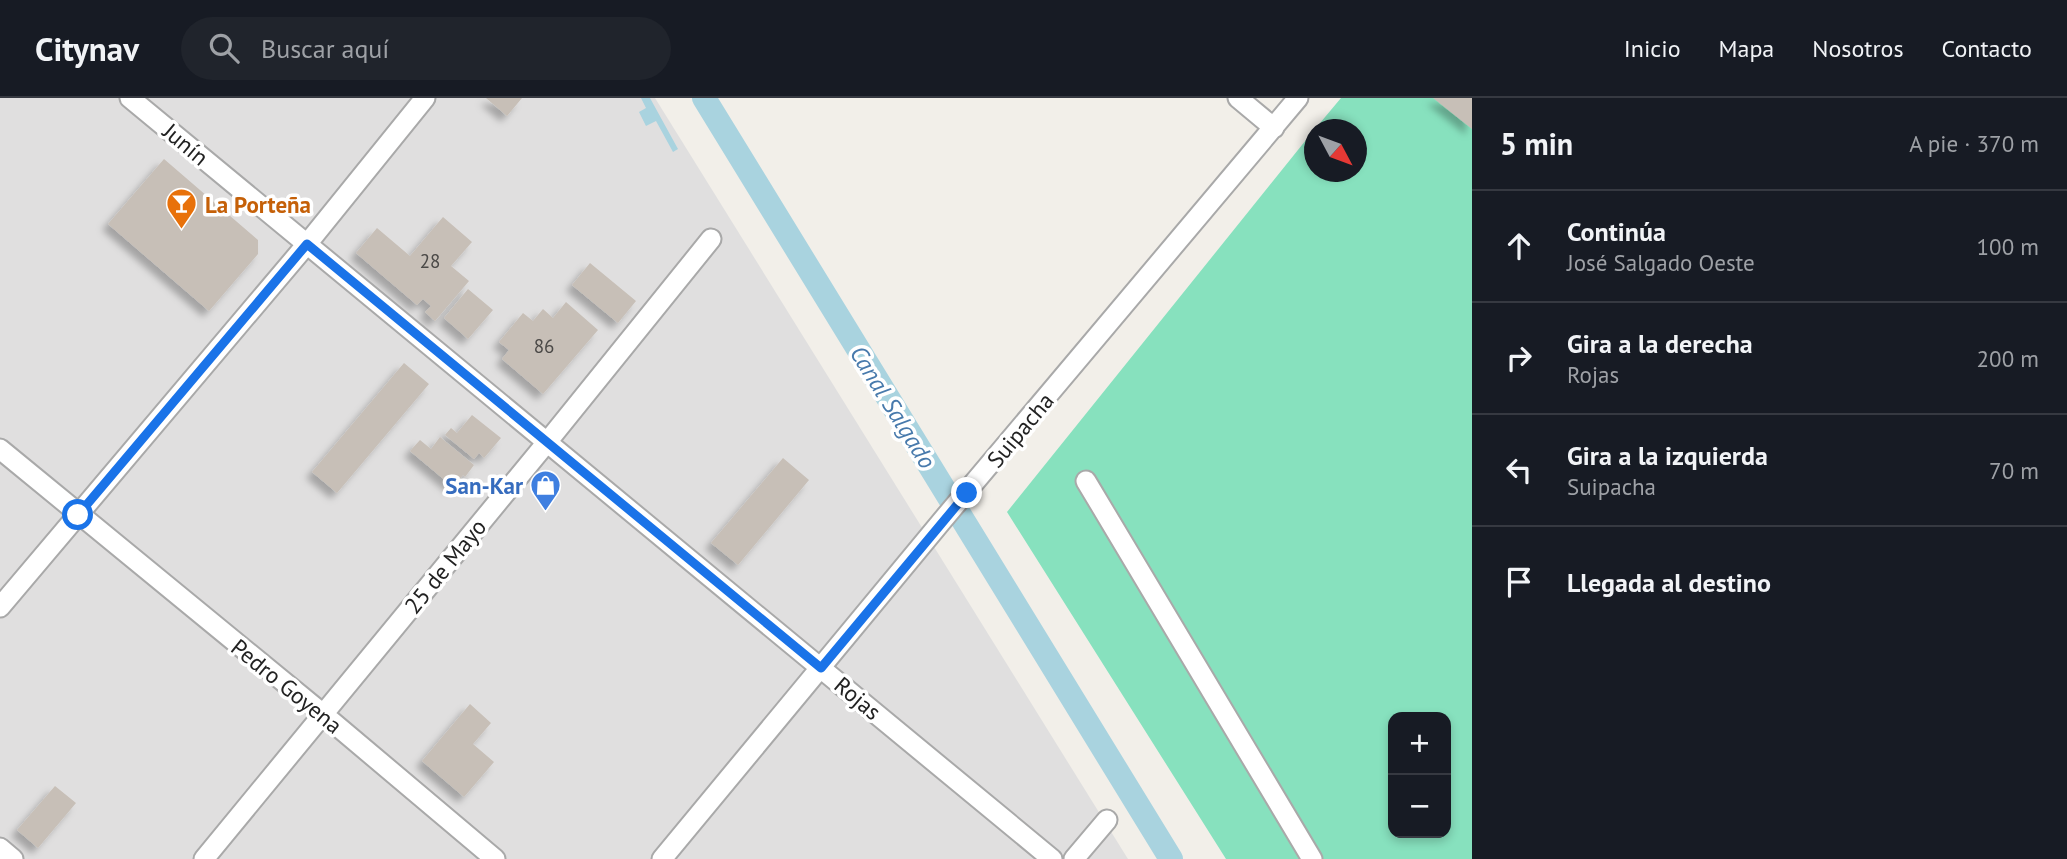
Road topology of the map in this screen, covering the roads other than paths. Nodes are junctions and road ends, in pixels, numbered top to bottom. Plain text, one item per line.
1 (130, 98) edge
2 (425, 98) edge
3 (1238, 98) edge
4 (1298, 98) edge
5 (1274, 128) junction
6 (711, 239) dead end
7 (307, 244) junction
8 (548, 441) junction
9 (0, 449) edge
10 (1086, 481) dead end
11 (78, 515) junction
12 (0, 607) edge
13 (821, 668) junction
14 (323, 714) junction
15 (1107, 820) dead end
16 (0, 848) edge
17 (13, 859) edge
18 (204, 859) edge
19 (495, 859) edge
20 (662, 859) edge
21 (1052, 859) edge
22 (1074, 859) edge
23 (1312, 859) edge

1 - 7 street, Junín
2 - 7 street
3 - 5 street
4 - 5 street, Suipacha
5 - 13 street, Suipacha
6 - 8 street, 25 de Mayo
7 - 8 street, Rojas
7 - 11 street
8 - 13 street, Rojas
8 - 14 street, 25 de Mayo
9 - 11 street, Pedro Goyena
10 - 23 street
11 - 12 street
11 - 14 street, Pedro Goyena
13 - 20 street, Suipacha
13 - 21 street, Rojas
14 - 18 street, 25 de Mayo
14 - 19 street, Pedro Goyena
15 - 22 street
16 - 17 street

